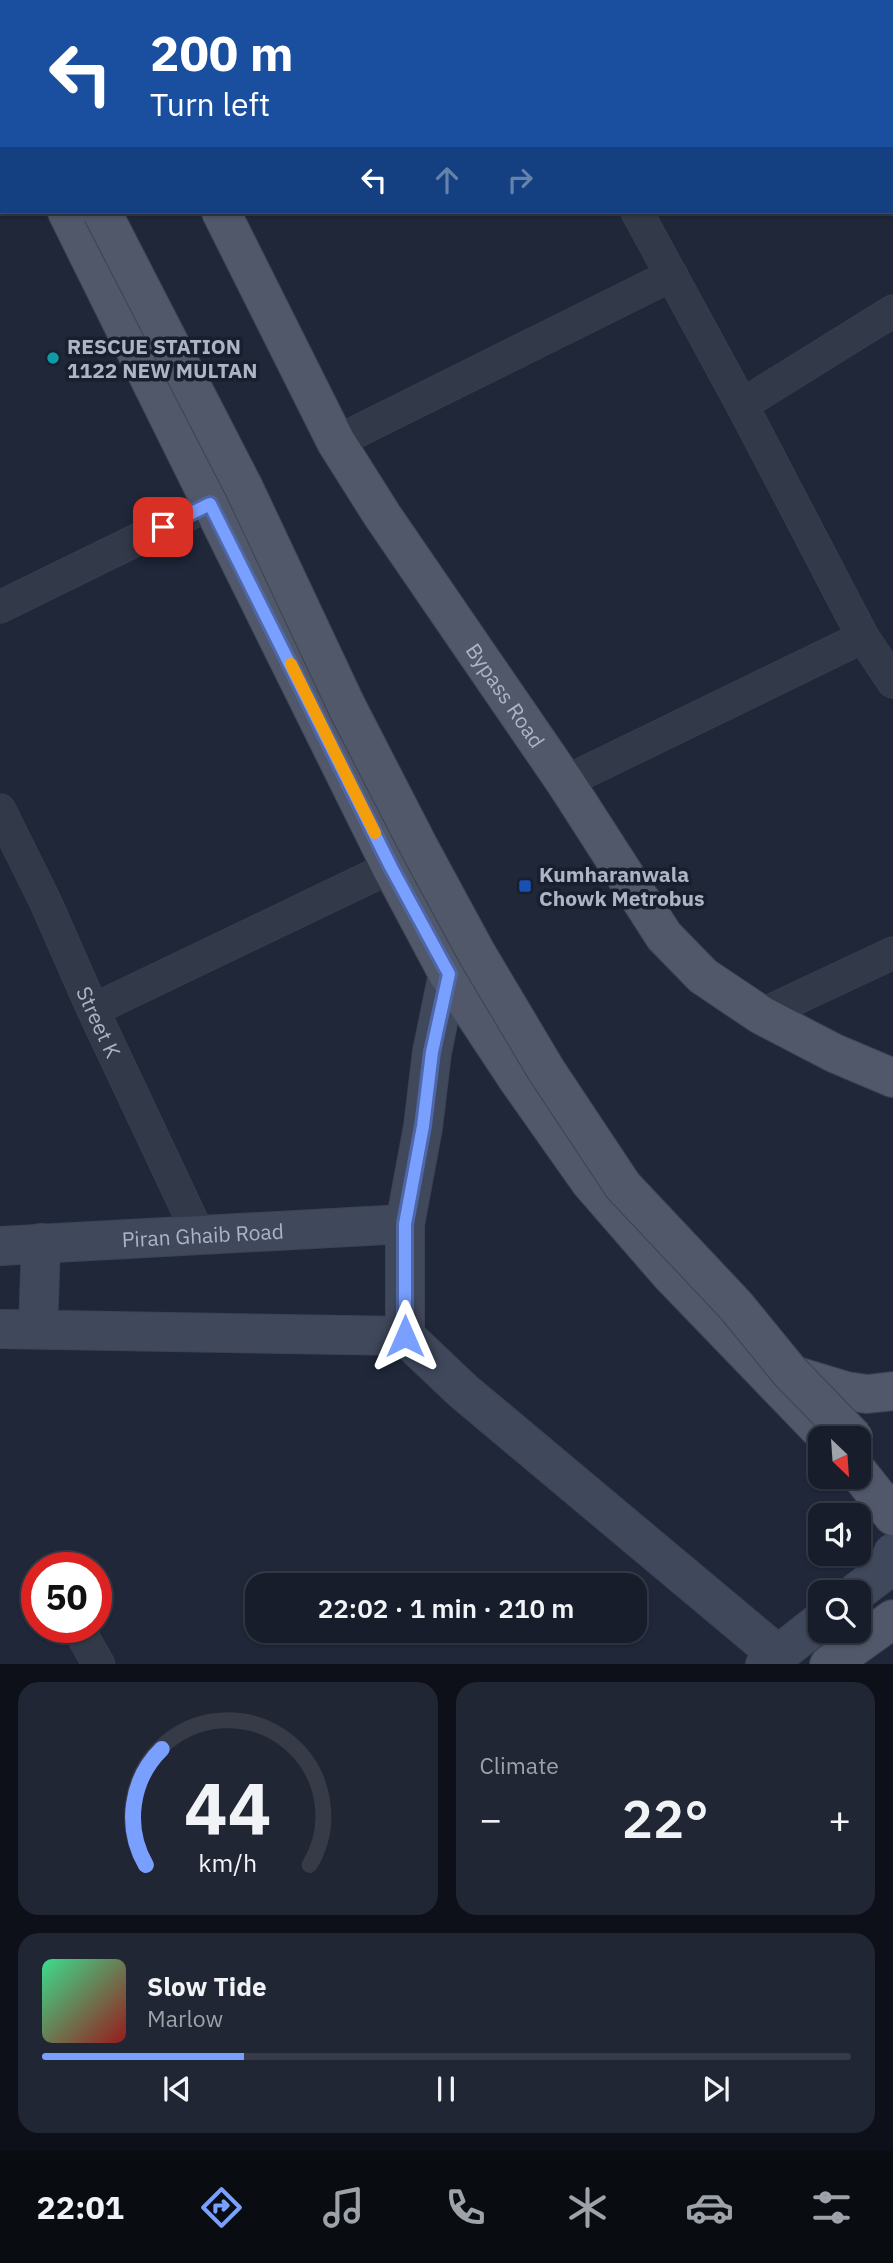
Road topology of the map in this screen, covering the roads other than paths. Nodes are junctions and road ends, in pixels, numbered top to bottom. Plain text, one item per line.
1 (68, 214) edge
2 (103, 214) edge
3 (222, 214) edge
4 (637, 214) edge
5 (672, 275) junction
6 (893, 311) edge
7 (742, 405) junction
8 (336, 442) junction
9 (210, 504) junction
10 (0, 607) edge
11 (863, 637) junction
12 (893, 682) edge
13 (565, 782) junction
14 (0, 810) edge
15 (391, 867) junction
16 (893, 953) edge
17 (449, 974) junction
18 (93, 1010) junction
19 (761, 1015) junction
20 (893, 1078) edge
21 (405, 1224) junction
22 (200, 1234) junction
23 (41, 1244) junction
24 (0, 1246) edge
25 (0, 1329) edge
26 (38, 1329) junction
27 (405, 1336) junction
28 (757, 1365) junction
29 (893, 1391) edge
30 (816, 1426) edge
31 (842, 1426) edge
32 (872, 1461) edge
33 (883, 1476) edge
34 (893, 1517) edge
35 (893, 1553) edge
36 (871, 1581) edge
37 (893, 1619) edge
38 (808, 1631) edge
39 (87, 1643) edge
40 (893, 1648) edge
41 (771, 1659) edge
42 (99, 1664) edge
43 (829, 1664) edge
44 (869, 1664) edge

1 - 9 main road
2 - 31 main road, bridge
3 - 8 main road, Bypass Road
4 - 5 street
5 - 7 street
5 - 8 street
6 - 7 street
7 - 11 street
8 - 13 main road, Bypass Road
9 - 10 street
9 - 15 main road
11 - 12 street
11 - 13 street
13 - 19 main road, Bypass Road
14 - 18 street, Street K
15 - 17 main road
15 - 18 street
16 - 19 street
17 - 21 main road
17 - 28 main road
18 - 22 street, Street K
19 - 20 main road, Bypass Road
21 - 22 main road, Piran Ghaib Road
21 - 27 main road
22 - 23 main road, Piran Ghaib Road
23 - 24 main road, Piran Ghaib Road
23 - 26 main road
25 - 26 main road
26 - 27 main road
27 - 41 main road
28 - 29 main road
28 - 30 main road
32 - 33 main road
33 - 34 main road
35 - 36 main road
37 - 43 main road
38 - 41 main road
39 - 42 street
40 - 44 main road

